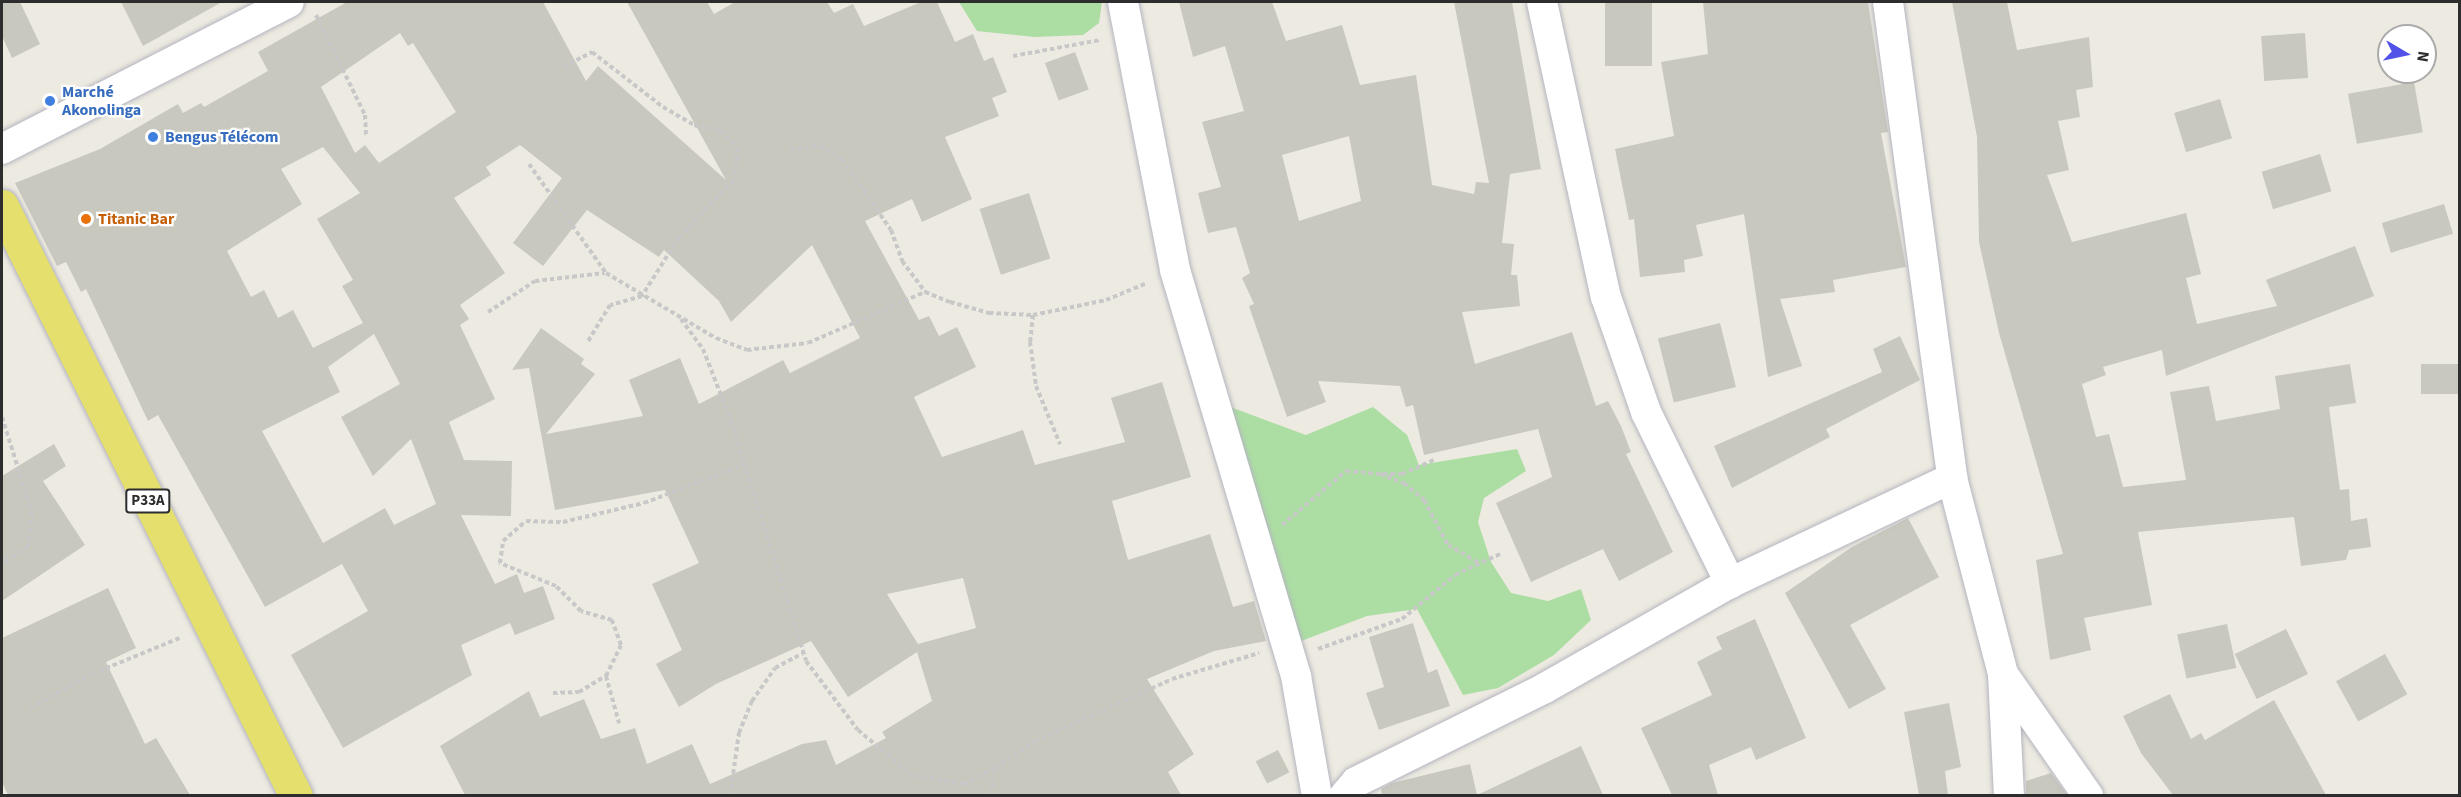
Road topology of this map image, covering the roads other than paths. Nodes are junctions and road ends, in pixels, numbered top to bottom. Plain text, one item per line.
1 (1542, 2) edge
2 (1888, 2) edge
3 (302, 7) edge
4 (1126, 15) edge
5 (2, 149) edge
6 (2, 206) edge
7 (1952, 478) junction
8 (1730, 583) junction
9 (2003, 674) junction
10 (296, 795) edge
11 (1317, 795) edge
12 (1344, 795) edge
13 (2009, 795) edge
14 (2088, 795) edge

1 - 8 street
2 - 7 street
3 - 5 street
4 - 11 street
6 - 10 main road, P33A
7 - 8 street
7 - 9 street
8 - 12 street
9 - 13 street
9 - 14 street

